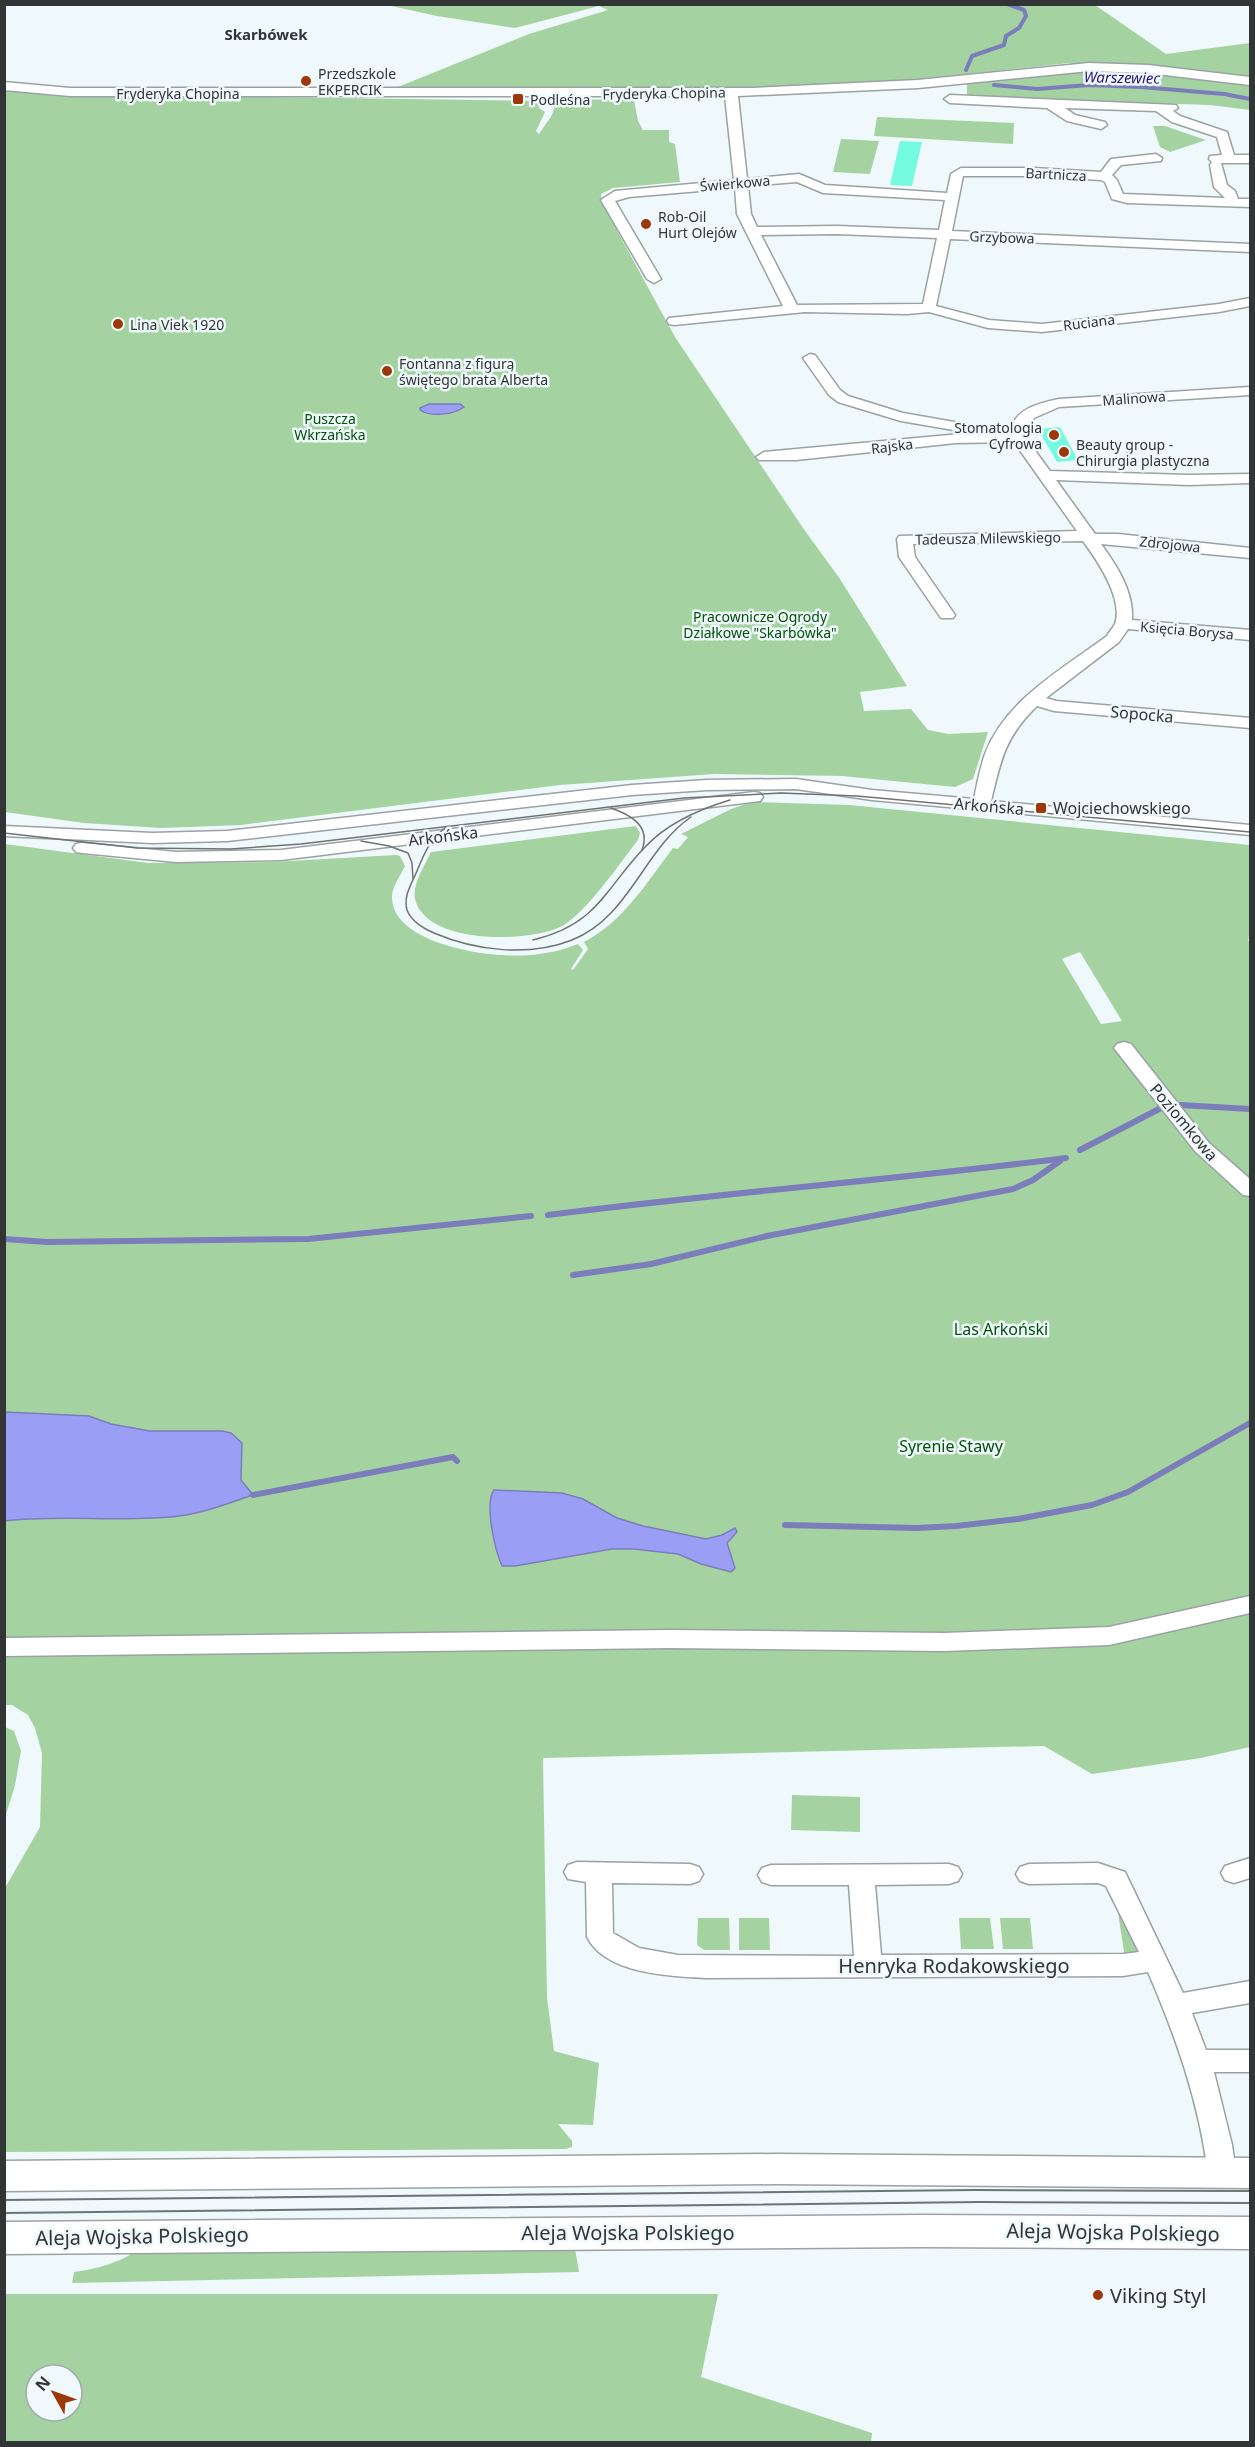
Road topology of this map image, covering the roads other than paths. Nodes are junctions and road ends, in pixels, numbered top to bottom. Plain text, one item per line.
1 (961, 80) junction
2 (1251, 81) edge
3 (4, 86) edge
4 (731, 93) junction
5 (1050, 104) junction
6 (1101, 124) dead end
7 (1156, 158) dead end
8 (1229, 159) junction
9 (1251, 159) edge
10 (1104, 176) junction
11 (740, 182) junction
12 (1203, 186) dead end
13 (1221, 187) junction
14 (953, 197) junction
15 (1233, 202) junction
16 (1251, 202) edge
17 (753, 231) junction
18 (945, 235) junction
19 (1251, 248) edge
20 (654, 279) dead end
21 (1251, 302) edge
22 (929, 308) junction
23 (792, 309) junction
24 (674, 321) dead end
25 (810, 358) dead end
26 (1251, 391) edge
27 (1020, 430) junction
28 (764, 458) dead end
29 (1251, 472) edge
30 (1045, 475) junction
31 (1166, 478) junction
32 (1251, 478) edge
33 (1089, 537) junction
34 (1251, 553) edge
35 (947, 615) dead end
36 (1123, 624) junction
37 (1251, 635) edge
38 (1034, 699) junction
39 (1251, 723) edge
40 (981, 805) junction
41 (1251, 830) edge
42 (10, 832) edge
43 (1124, 1048) dead end
44 (1251, 1190) edge
45 (1251, 1605) edge
46 (4, 1647) edge
47 (690, 1874) dead end
48 (861, 1874) junction
49 (949, 1874) dead end
50 (1029, 1874) dead end
51 (771, 1875) dead end
52 (1156, 1960) junction
53 (868, 1965) junction
54 (1251, 1992) edge
55 (1175, 2005) junction
56 (1197, 2061) junction
57 (1251, 2061) edge
58 (1236, 2173) edge
59 (4, 2176) edge
60 (1251, 2233) edge
61 (4, 2238) edge

1 - 2 street, Fryderyka Chopina
1 - 4 street, Fryderyka Chopina
1 - 5 street
3 - 4 street, Fryderyka Chopina
4 - 11 street
5 - 6 street
5 - 8 street
7 - 10 street
8 - 9 street
8 - 13 street
10 - 14 street, Bartnicza
10 - 15 street, Bartnicza
11 - 14 street, Świerkowa
11 - 17 street
11 - 20 street, Świerkowa
12 - 13 street
13 - 15 street
14 - 18 street
15 - 16 street, Bartnicza
17 - 18 street, Grzybowa
17 - 23 street
18 - 19 street, Grzybowa
18 - 22 street
21 - 22 street, Ruciana
22 - 23 street
23 - 24 street
25 - 27 street, Rajska
26 - 27 street, Malinowa
27 - 28 street, Rajska
27 - 30 street
29 - 31 street
30 - 31 street
30 - 33 street
31 - 32 street
33 - 34 street, Zdrojowa
33 - 35 street, Tadeusza Milewskiego
33 - 36 street
36 - 37 street, Księcia Borysa
36 - 38 street
38 - 39 street, Sopocka
38 - 40 street
40 - 41 street, Arkońska
40 - 42 street, Arkońska
43 - 44 street, Poziomkowa
45 - 46 street
47 - 53 street, Henryka Rodakowskiego
48 - 49 street
48 - 51 street
48 - 53 street
50 - 52 street
52 - 53 street, Henryka Rodakowskiego
52 - 55 street
54 - 55 street
55 - 56 street
56 - 57 street
56 - 58 street
58 - 59 main road
60 - 61 main road, Aleja Wojska Polskiego

